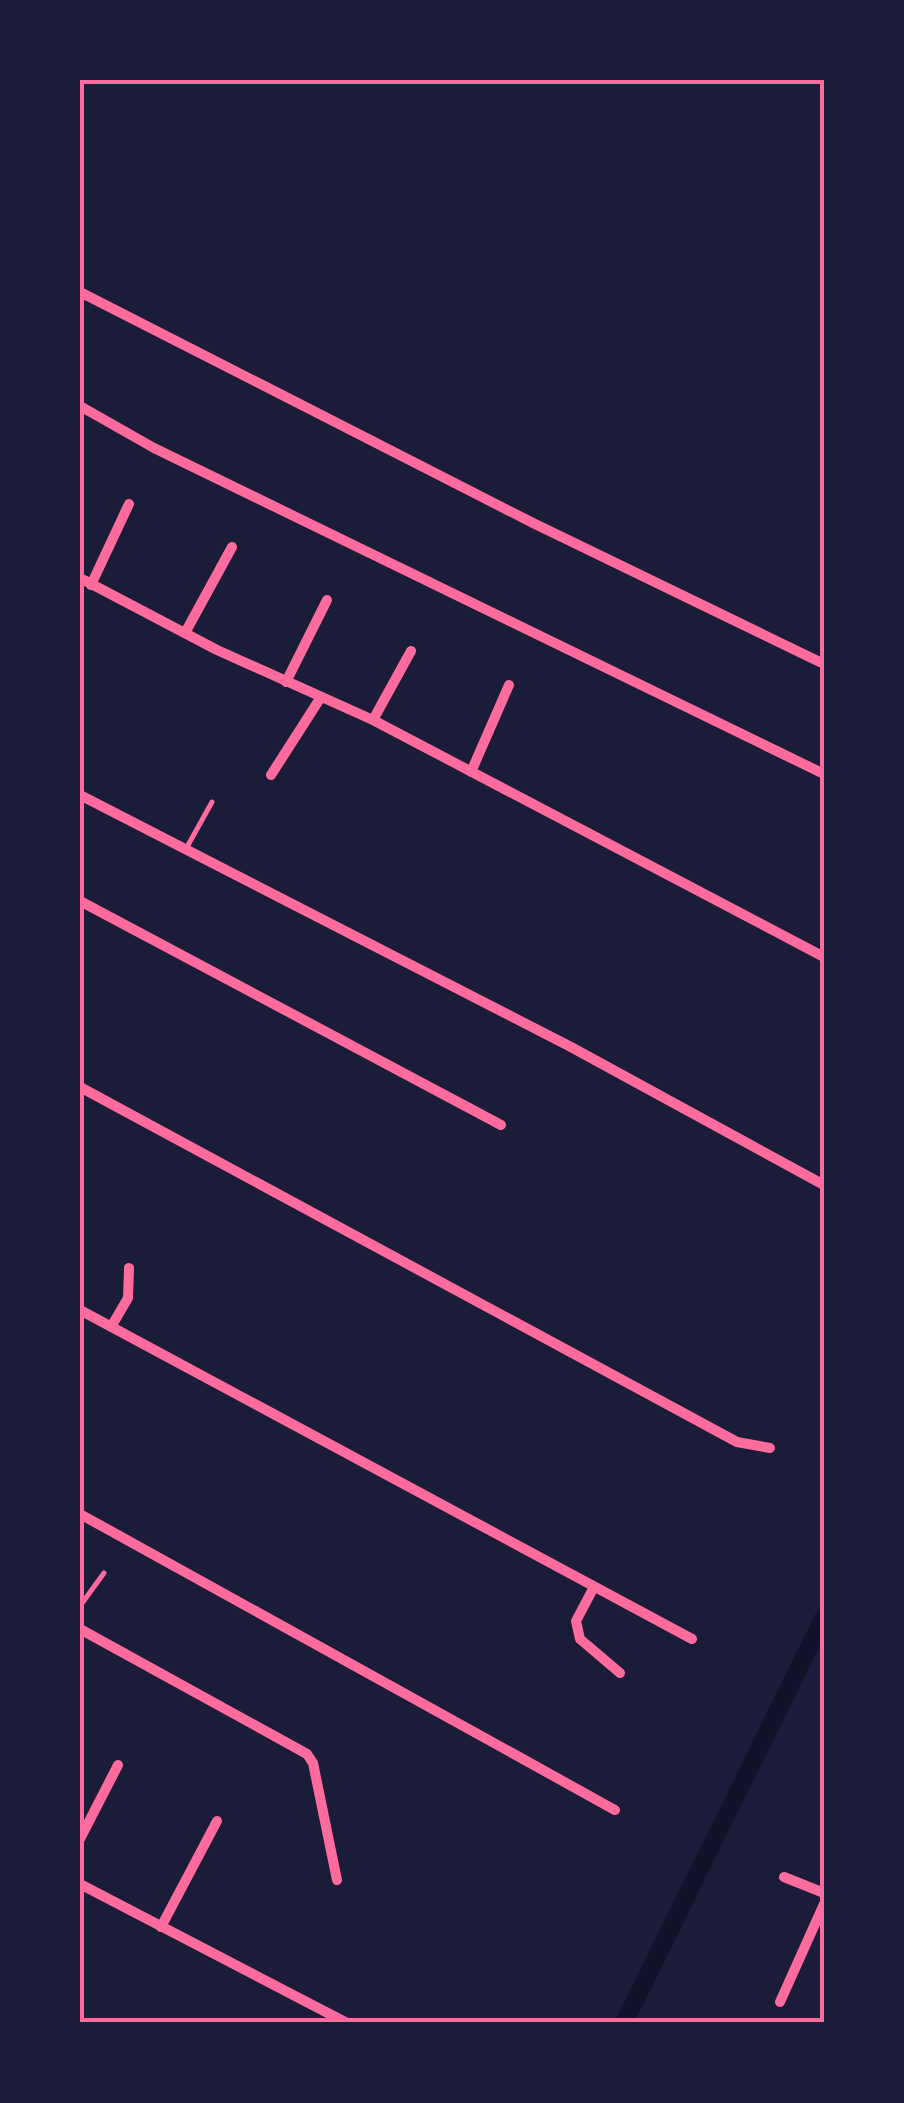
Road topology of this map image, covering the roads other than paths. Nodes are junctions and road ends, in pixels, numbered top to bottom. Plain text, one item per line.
1 (80, 292) edge
2 (80, 406) edge
3 (129, 504) dead end
4 (232, 547) dead end
5 (80, 578) edge
6 (92, 585) junction
7 (327, 600) dead end
8 (186, 633) junction
9 (411, 651) dead end
10 (824, 664) edge
11 (286, 682) junction
12 (509, 685) dead end
13 (320, 697) junction
14 (373, 720) junction
15 (472, 772) junction
16 (824, 774) edge
17 (271, 775) dead end
18 (80, 795) edge
19 (212, 802) dead end
20 (188, 847) junction
21 (80, 901) edge
22 (824, 957) edge
23 (80, 1087) edge
24 (501, 1126) dead end
25 (824, 1185) edge
26 (129, 1268) dead end
27 (80, 1310) edge
28 (111, 1327) junction
29 (770, 1448) dead end
30 (80, 1514) edge
31 (104, 1573) dead end
32 (594, 1587) junction
33 (80, 1606) edge
34 (80, 1629) edge
35 (692, 1639) dead end
36 (620, 1673) dead end
37 (118, 1765) dead end
38 (615, 1810) dead end
39 (217, 1821) dead end
40 (80, 1839) edge
41 (784, 1876) dead end
42 (337, 1880) dead end
43 (80, 1884) edge
44 (824, 1893) edge
45 (824, 1904) edge
46 (160, 1928) junction
47 (780, 2002) dead end
48 (347, 2023) edge

1 - 10 street
2 - 16 street
3 - 6 street
4 - 8 street
5 - 6 street
6 - 8 street
7 - 11 street
8 - 11 street
9 - 14 street
11 - 13 street
12 - 15 street
13 - 14 street
13 - 17 street
14 - 15 street
15 - 22 street
18 - 20 street
19 - 20 lane
20 - 25 street
21 - 24 street
23 - 29 street
26 - 28 street
27 - 28 street
28 - 32 street
30 - 38 street
31 - 33 lane
32 - 35 street
32 - 36 street
34 - 42 street
37 - 40 street
39 - 46 street
41 - 44 street
43 - 46 street
45 - 47 street
46 - 48 street

